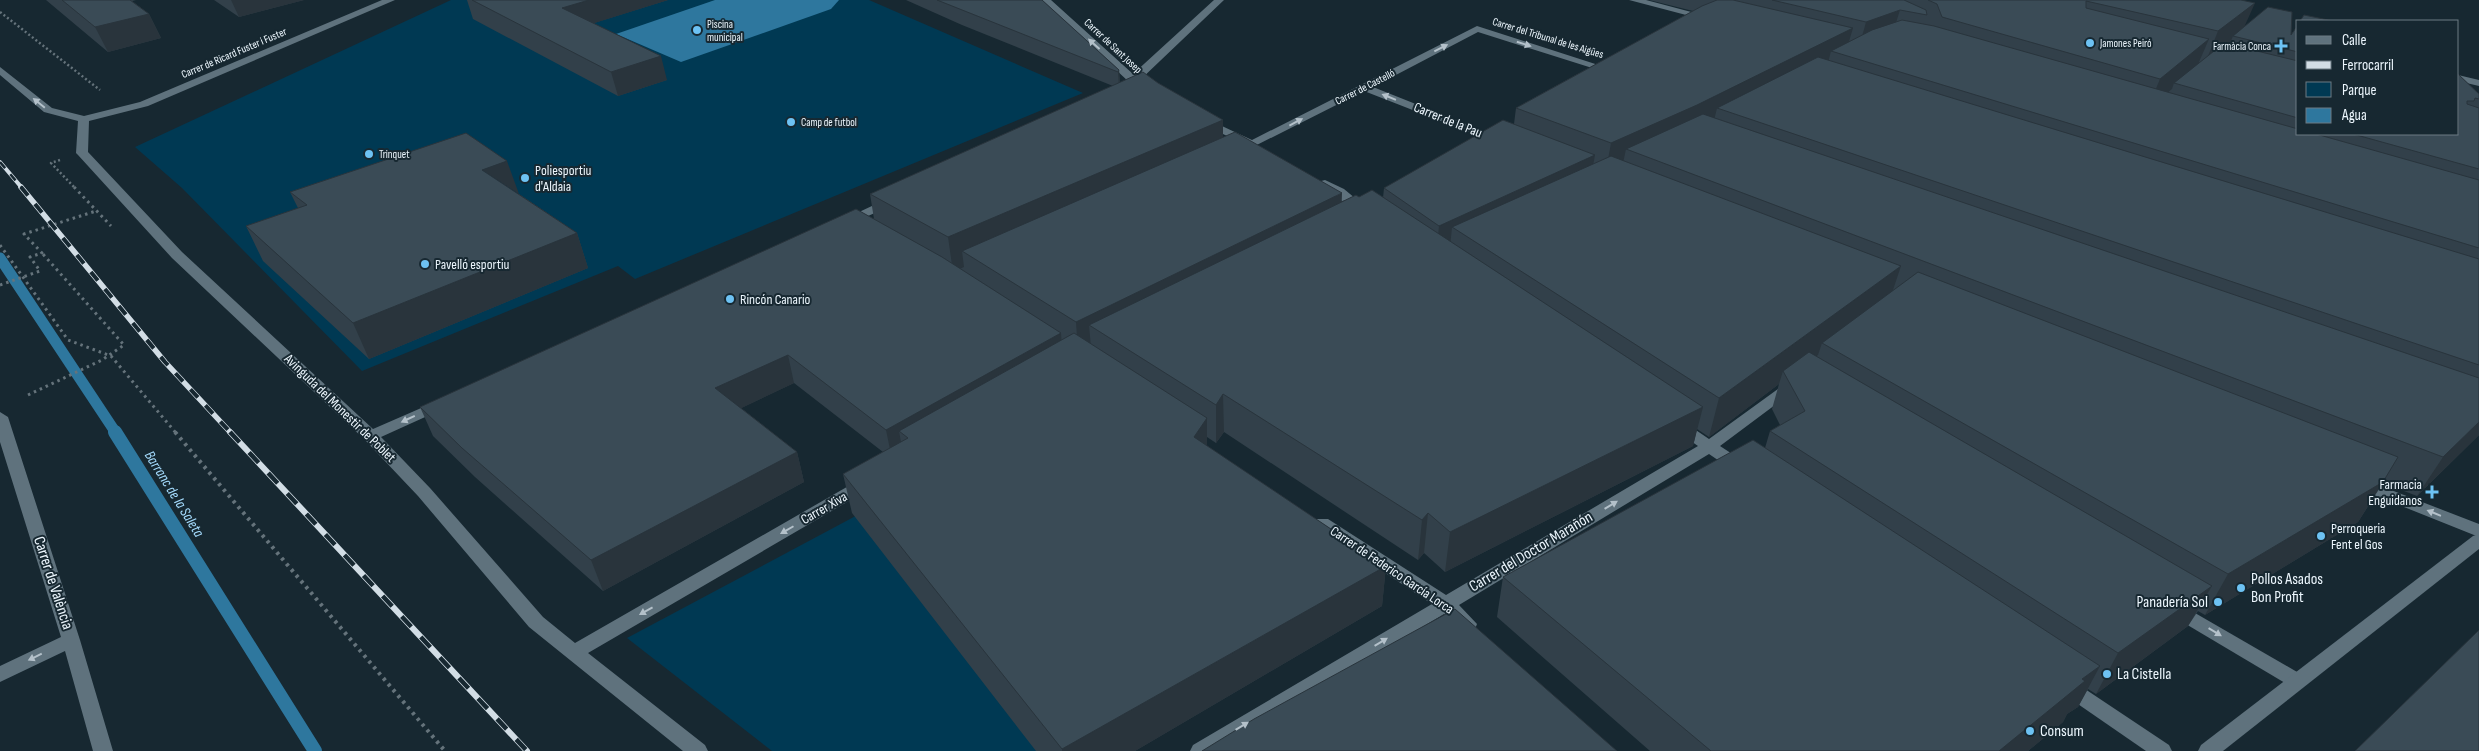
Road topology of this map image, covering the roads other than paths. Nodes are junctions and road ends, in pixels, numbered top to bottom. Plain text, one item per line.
1 (390, 0) edge
2 (1046, 0) edge
3 (1219, 0) edge
4 (1634, 0) edge
5 (1700, 27) edge
6 (1478, 29) joint
7 (0, 70) edge
8 (2459, 78) edge
9 (1595, 80) edge
10 (2479, 84) edge
11 (1364, 87) junction
12 (1192, 116) edge
13 (84, 119) junction
14 (1510, 145) edge
15 (1258, 147) junction
16 (1226, 157) edge
17 (1314, 178) edge
18 (902, 196) edge
19 (848, 220) junction
20 (1350, 224) edge
21 (830, 228) edge
22 (865, 230) edge
23 (1802, 384) edge
24 (450, 400) edge
25 (1661, 414) edge
26 (0, 417) edge
27 (371, 436) junction
28 (1709, 446) junction
29 (1750, 474) edge
30 (880, 476) edge
31 (2342, 476) edge
32 (1310, 516) edge
33 (2479, 531) edge
34 (2479, 540) edge
35 (2162, 600) edge
36 (1444, 604) junction
37 (1481, 636) edge
38 (71, 640) junction
39 (574, 652) junction
40 (0, 675) edge
41 (2052, 677) edge
42 (2297, 681) junction
43 (103, 751) edge
44 (698, 751) edge
45 (1200, 751) edge
46 (2162, 751) edge
47 (2208, 751) edge

1 - 13 street, Carrer de Ricard Fuster i Fuster
3 -> 2 street, Carrer de Sant Josep
4 - 5 street
6 -> 9 street, Carrer del Tribunal de les Aigües
11 -> 6 street, Carrer de Castelló
13 -> 7 street
8 - 10 street
14 -> 11 street, Carrer de la Pau
15 -> 11 street, Carrer de Castelló
12 - 15 street
13 - 27 street, Avinguda del Monestir de Poblet
15 - 16 street, Carrer de Castelló
17 - 20 street
18 - 19 street
19 - 21 street
19 - 22 street
23 - 28 street, Carrer del Doctor Marañón
24 -> 27 street
25 - 28 street
26 - 38 street, Carrer de València
27 - 39 street, Avinguda del Monestir de Poblet
28 - 29 street
36 -> 28 street, Carrer del Doctor Marañón
30 -> 39 street, Carrer Xiva
33 -> 31 street
32 - 36 street, Carrer de Federico García Lorca
34 - 42 street
35 -> 42 street
36 - 37 street, Carrer de Federico García Lorca
45 -> 36 street, Carrer del Doctor Marañón
38 -> 40 street
38 - 43 street, Carrer de València
39 - 44 street, Avinguda del Monestir de Poblet
41 - 46 street
42 - 47 street

